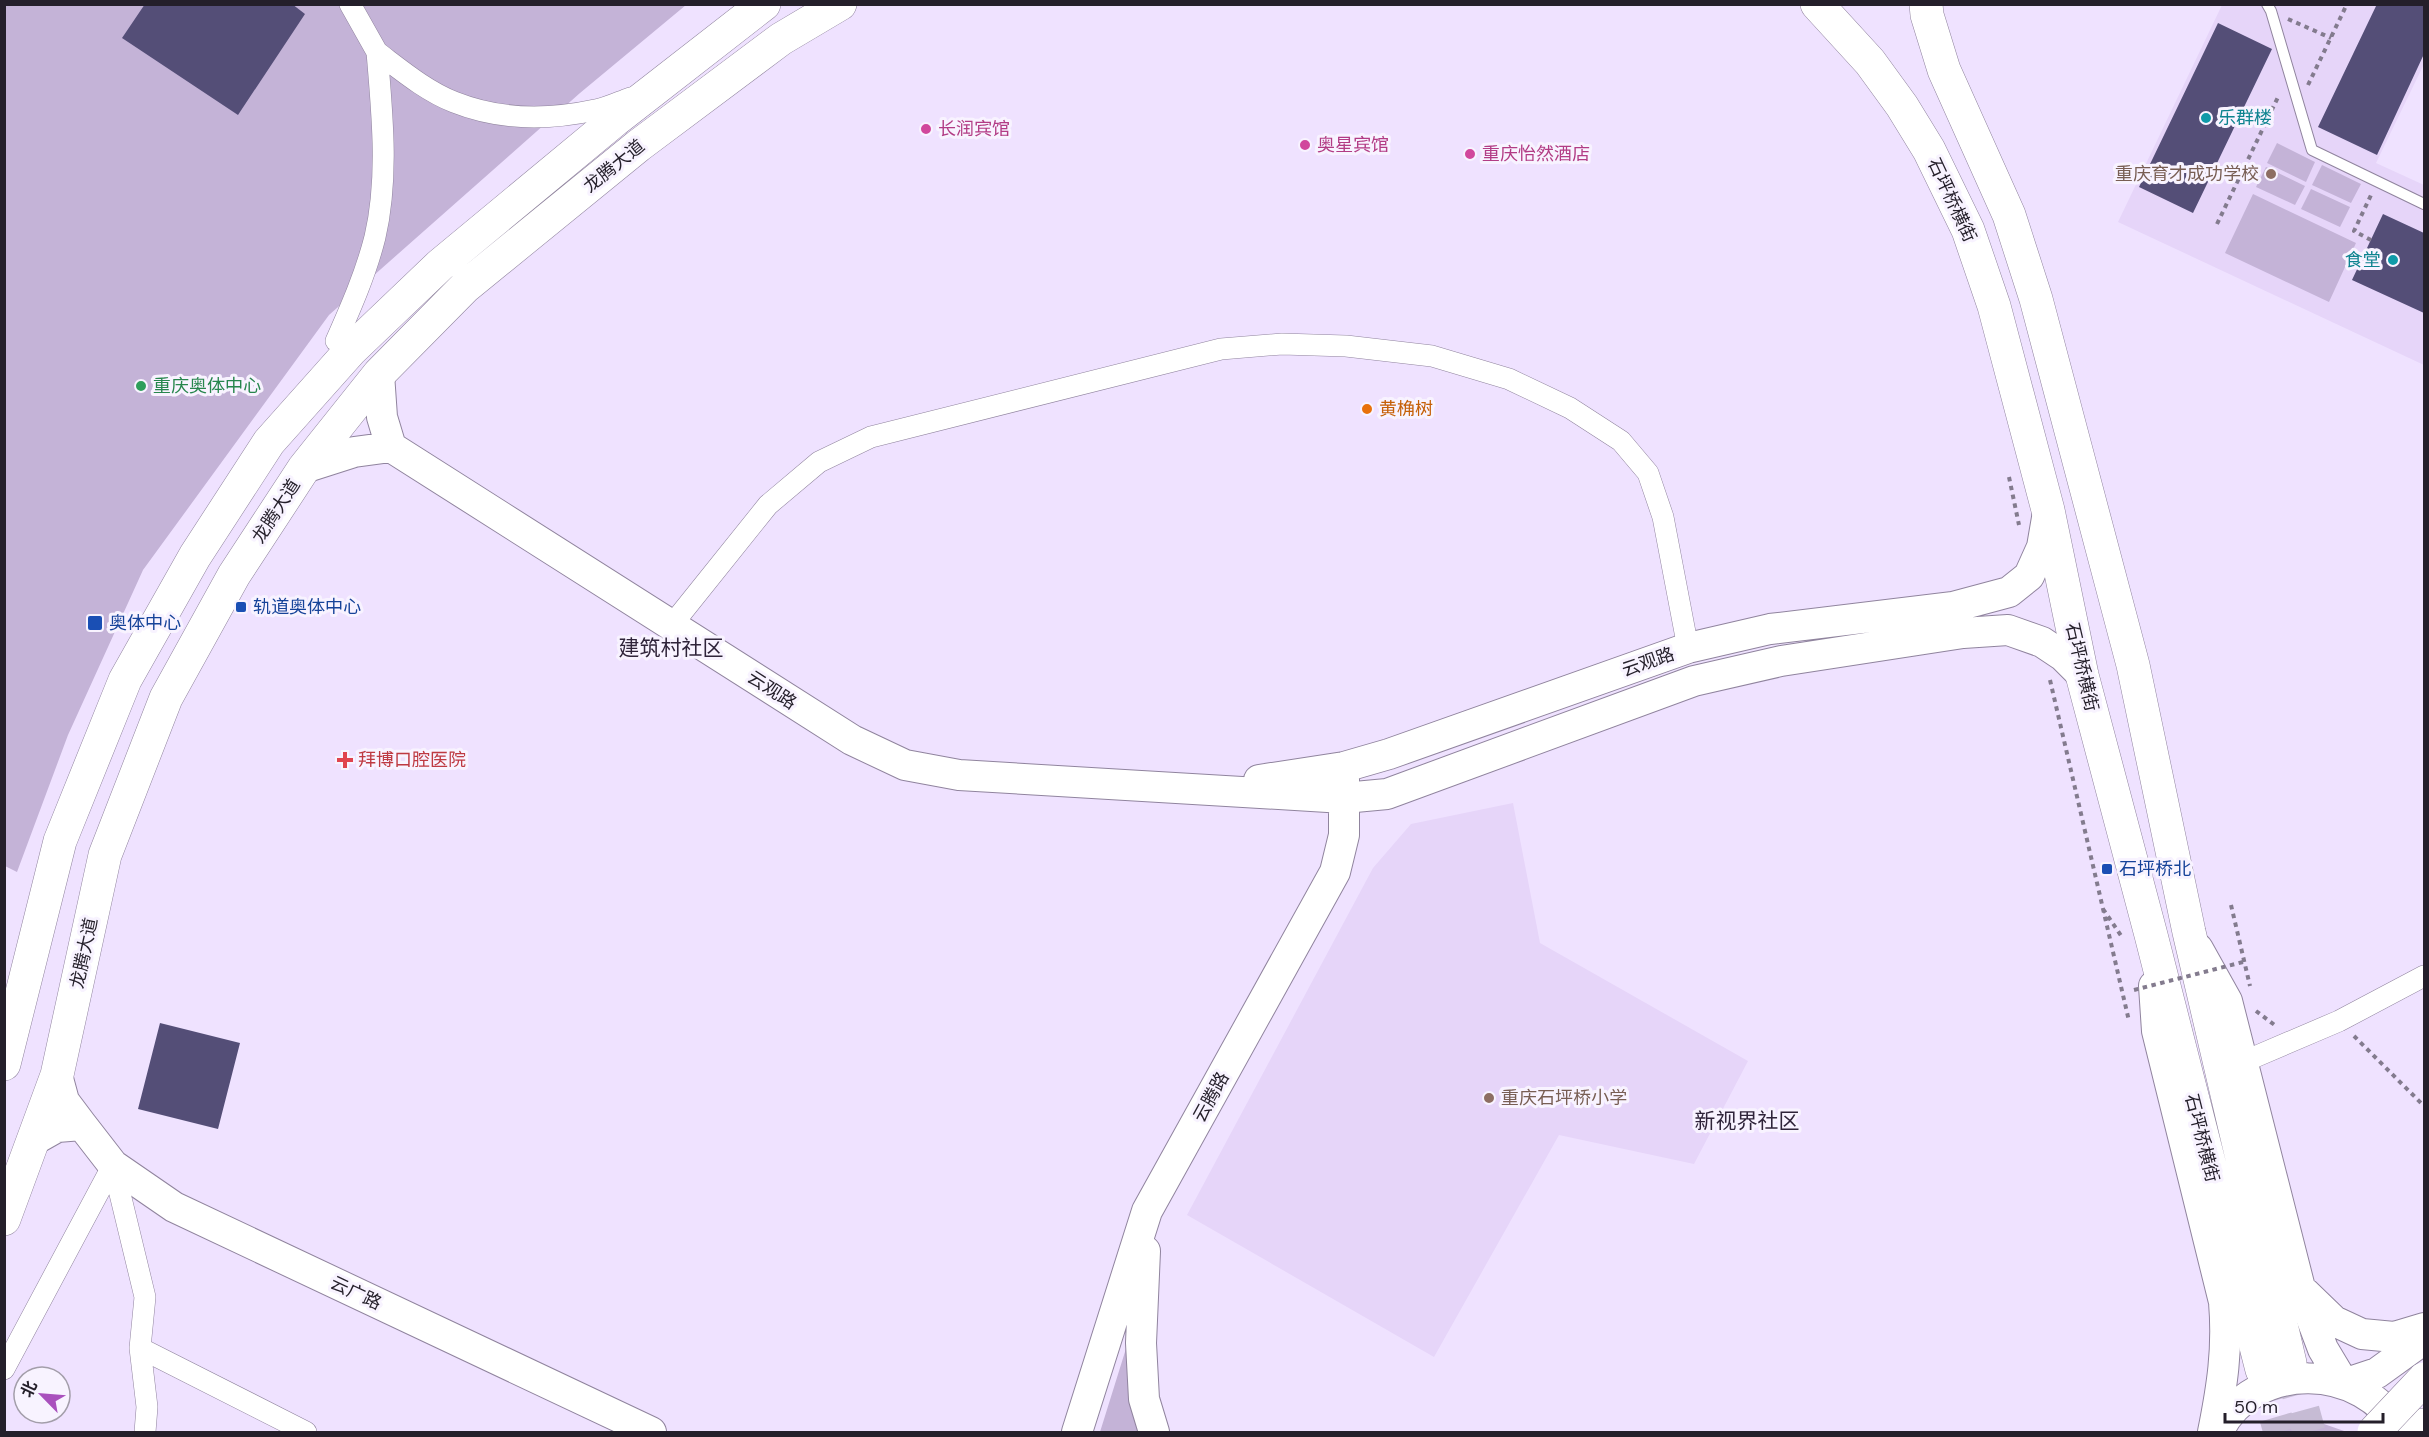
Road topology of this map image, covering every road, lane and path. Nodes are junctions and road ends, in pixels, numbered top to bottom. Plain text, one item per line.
1 (350, 4) edge
2 (729, 4) edge
3 (764, 4) edge
4 (840, 4) edge
5 (1817, 4) edge
6 (1926, 4) edge
7 (2347, 4) edge
8 (2269, 8) edge
9 (2331, 38) junction
10 (377, 52) junction
11 (2288, 75) junction
12 (656, 88) junction
13 (2298, 106) junction
14 (596, 110) junction
15 (2377, 182) junction
16 (2424, 204) edge
17 (2217, 224) dead end
18 (2371, 240) dead end
19 (336, 341) junction
20 (379, 374) junction
21 (269, 442) junction
22 (391, 447) junction
23 (304, 468) junction
24 (2008, 471) dead end
25 (2048, 510) junction
26 (2021, 537) dead end
27 (2009, 592) junction
28 (672, 626) junction
29 (2008, 630) junction
30 (1689, 648) junction
31 (2066, 677) junction
32 (1344, 767) junction
33 (1202, 788) junction
34 (1344, 798) junction
35 (2231, 905) dead end
36 (2101, 906) junction
37 (2189, 932) junction
38 (2137, 936) junction
39 (2243, 962) junction
40 (2424, 976) edge
41 (2134, 990) dead end
42 (2251, 992) dead end
43 (2254, 1002) dead end
44 (2256, 1012) dead end
45 (2339, 1021) junction
46 (2131, 1028) dead end
47 (2242, 1062) junction
48 (4, 1064) edge
49 (57, 1075) junction
50 (2424, 1106) edge
51 (82, 1125) junction
52 (34, 1140) junction
53 (113, 1165) junction
54 (1147, 1211) junction
55 (4, 1220) edge
56 (2300, 1288) junction
57 (2424, 1328) edge
58 (2424, 1339) edge
59 (140, 1348) junction
60 (4, 1369) edge
61 (2424, 1379) edge
62 (2344, 1384) junction
63 (2424, 1425) edge
64 (145, 1432) edge
65 (306, 1432) edge
66 (651, 1432) edge
67 (1077, 1432) edge
68 (1154, 1432) edge
69 (2216, 1432) edge
70 (2374, 1432) edge
71 (2401, 1432) edge
72 (2418, 1432) edge

1 - 10 street
2 - 14 main road
3 - 12 main road, 龙腾大道
4 - 20 main road, 龙腾大道
5 - 25 main road, 石坪桥横街
6 - 37 main road, 石坪桥横街
7 - 9 path
8 - 9 path
8 - 11 lane
9 - 13 path
10 - 14 street
10 - 19 street
11 - 13 lane
11 - 17 path
12 - 14 street
12 - 21 main road, 龙腾大道
13 - 15 lane
14 - 19 main road
15 - 16 lane
15 - 18 path
19 - 21 main road
20 - 22 street
20 - 23 main road, 龙腾大道
21 - 48 main road, 龙腾大道
22 - 23 street
22 - 28 street, 云观路
23 - 49 main road, 龙腾大道
24 - 26 path
25 - 27 street, 云观路
25 - 31 main road, 石坪桥横街
27 - 29 street
27 - 30 street, 云观路
28 - 30 street
28 - 33 street, 云观路
29 - 31 street, 云观路
29 - 34 street, 云观路
30 - 32 street, 云观路
31 - 36 path
31 - 38 main road, 石坪桥横街
32 - 33 street, 云观路
32 - 34 street, 云腾路
33 - 34 street, 云观路
34 - 54 street, 云腾路
35 - 39 path
36 - 38 path
36 - 46 path
37 - 38 main road, 石坪桥横街
37 - 47 street
38 - 69 street
39 - 41 path, bridge
39 - 42 path
40 - 45 street
43 - 44 path
45 - 47 street
45 - 50 path
47 - 56 street
49 - 51 street, 云广路
49 - 52 main road, 龙腾大道
51 - 52 street
51 - 53 street, 云广路
52 - 55 main road, 龙腾大道
53 - 59 street
53 - 60 street
53 - 66 street, 云广路
54 - 67 street, 云腾路
54 - 68 street
56 - 57 street
56 - 62 street
58 - 62 street
59 - 64 street
59 - 65 street
61 - 70 main road, bridge
62 - 69 street
62 - 71 street
63 - 72 main road

